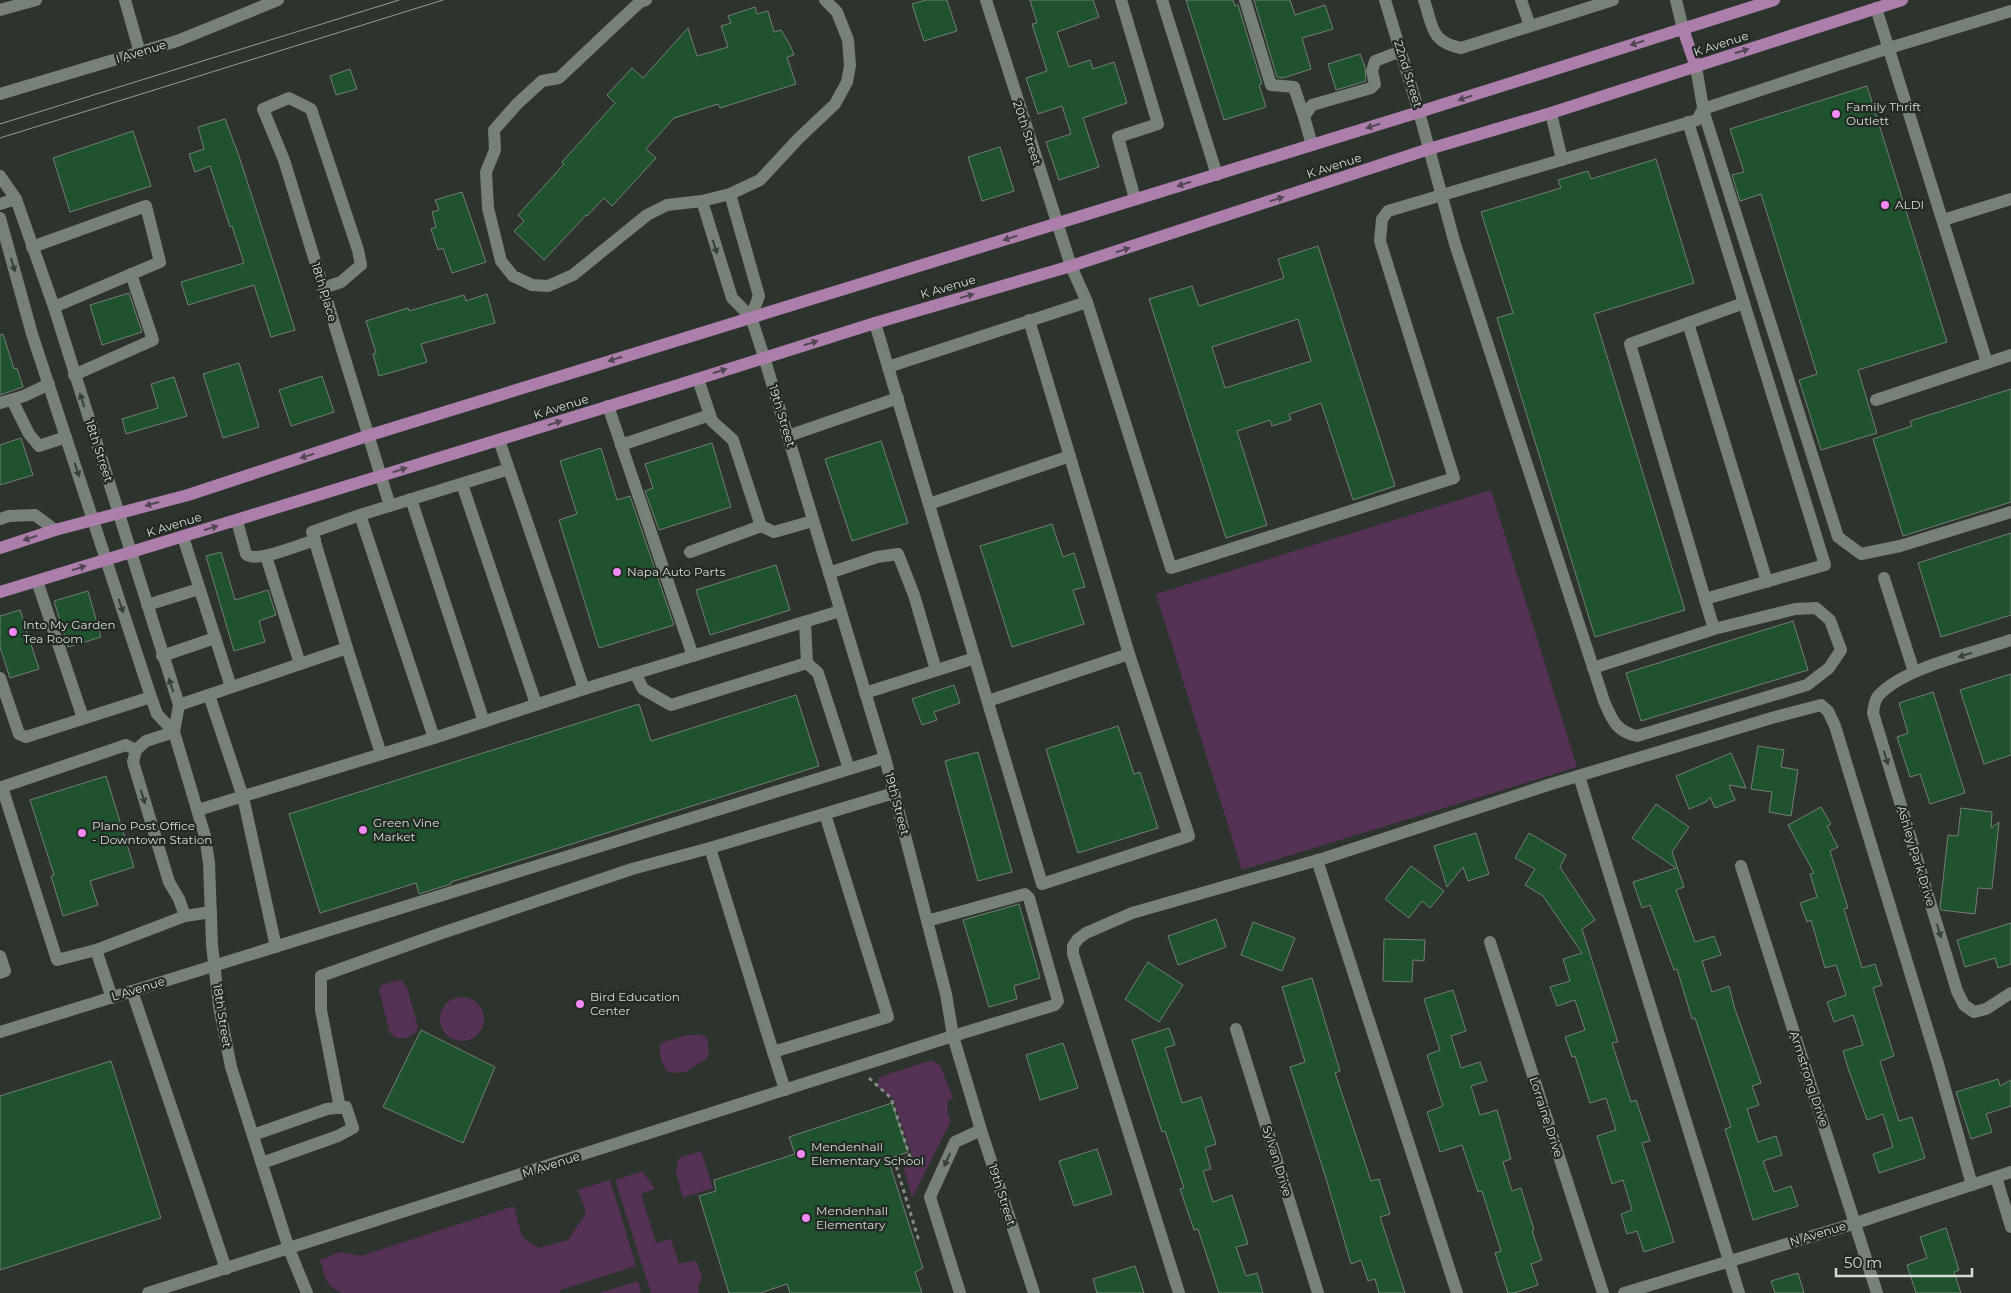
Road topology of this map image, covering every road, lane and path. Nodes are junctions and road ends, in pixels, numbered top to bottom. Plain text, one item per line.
1 (36, 0) edge
2 (125, 0) edge
3 (278, 0) edge
4 (646, 0) edge
5 (825, 0) edge
6 (986, 0) edge
7 (1121, 0) edge
8 (1162, 0) edge
9 (1245, 0) edge
10 (1385, 0) edge
11 (1424, 0) edge
12 (1521, 0) edge
13 (1613, 0) edge
14 (1676, 0) edge
15 (1774, 0) edge
16 (1902, 0) edge
17 (1875, 4) edge
18 (0, 10) edge
19 (2011, 11) edge
20 (1530, 26) junction
21 (1683, 29) junction
22 (1889, 48) junction
23 (1401, 51) junction
24 (140, 53) junction
25 (1696, 66) junction
26 (0, 94) edge
27 (1704, 109) junction
28 (1419, 112) junction
29 (1551, 113) junction
30 (1304, 116) junction
31 (1688, 122) junction
32 (1312, 145) junction
33 (1429, 150) junction
34 (1562, 160) junction
35 (1217, 174) junction
36 (0, 176) edge
37 (730, 194) junction
38 (1442, 194) junction
39 (16, 199) junction
40 (1135, 199) junction
41 (2011, 199) edge
42 (702, 200) junction
43 (0, 204) edge
44 (0, 218) edge
45 (1943, 220) junction
46 (1057, 224) junction
47 (32, 247) junction
48 (1071, 266) junction
49 (131, 274) junction
50 (323, 288) junction
51 (1087, 302) junction
52 (1744, 303) junction
53 (54, 307) junction
54 (751, 317) junction
55 (1029, 320) junction
56 (875, 323) junction
57 (1688, 323) junction
58 (2011, 355) edge
59 (764, 357) junction
60 (1987, 363) junction
61 (888, 367) junction
62 (74, 375) junction
63 (698, 378) junction
64 (48, 384) junction
65 (898, 398) junction
66 (1876, 400) dead end
67 (6, 401) edge
68 (608, 406) junction
69 (710, 415) junction
70 (367, 436) junction
71 (788, 436) junction
72 (66, 437) junction
73 (499, 440) junction
74 (621, 445) junction
75 (1070, 456) junction
76 (509, 470) junction
77 (381, 476) junction
78 (462, 484) junction
79 (411, 499) junction
80 (929, 504) junction
81 (390, 506) junction
82 (2011, 512) edge
83 (119, 513) junction
84 (360, 515) junction
85 (0, 519) edge
86 (93, 520) junction
87 (237, 521) junction
88 (814, 521) junction
89 (761, 526) junction
90 (55, 530) junction
91 (183, 537) junction
92 (314, 540) junction
93 (0, 548) edge
94 (690, 552) dead end
95 (131, 553) junction
96 (266, 556) junction
97 (106, 560) junction
98 (829, 573) junction
99 (1884, 578) dead end
100 (37, 581) junction
101 (1767, 582) junction
102 (199, 589) junction
103 (0, 592) edge
104 (1705, 599) junction
105 (147, 605) junction
106 (840, 611) junction
107 (805, 622) junction
108 (1714, 629) junction
109 (215, 638) junction
110 (2011, 640) edge
111 (347, 648) junction
112 (1129, 654) junction
113 (162, 656) junction
114 (693, 656) junction
115 (975, 658) junction
116 (807, 663) junction
117 (300, 664) junction
118 (1593, 668) junction
119 (936, 670) junction
120 (1914, 672) junction
121 (635, 673) junction
122 (0, 678) edge
123 (230, 687) junction
124 (584, 689) junction
125 (865, 693) junction
126 (208, 695) junction
127 (151, 697) junction
128 (988, 701) junction
129 (536, 704) junction
130 (179, 705) junction
131 (83, 718) junction
132 (484, 722) junction
133 (174, 732) junction
134 (434, 738) junction
135 (136, 750) junction
136 (381, 754) junction
137 (885, 758) junction
138 (849, 770) junction
139 (1579, 776) junction
140 (894, 793) junction
141 (243, 797) junction
142 (198, 810) junction
143 (825, 814) junction
144 (710, 848) junction
145 (1317, 860) junction
146 (1741, 866) dead end
147 (212, 912) junction
148 (184, 916) junction
149 (927, 921) junction
150 (1490, 942) dead end
151 (276, 947) junction
152 (96, 950) junction
153 (0, 956) edge
154 (214, 966) junction
155 (0, 973) edge
156 (132, 991) junction
157 (2011, 993) edge
158 (112, 998) junction
159 (1236, 1029) dead end
160 (0, 1032) edge
161 (953, 1036) junction
162 (774, 1052) junction
163 (857, 1067) junction
164 (785, 1090) junction
165 (340, 1108) junction
166 (981, 1130) junction
167 (253, 1135) junction
168 (262, 1163) junction
169 (2011, 1172) edge
170 (1996, 1177) junction
171 (1972, 1185) junction
172 (1856, 1223) junction
173 (2011, 1228) edge
174 (914, 1239) dead end
175 (289, 1249) junction
176 (1729, 1261) junction
177 (226, 1269) junction
178 (148, 1293) edge
179 (307, 1293) edge
180 (960, 1293) edge
181 (1034, 1293) edge
182 (1179, 1293) edge
183 (1318, 1293) edge
184 (1457, 1293) edge
185 (1603, 1293) edge
186 (1624, 1293) edge
187 (1739, 1293) edge
188 (1877, 1293) edge

1 - 18 street
2 - 24 street
3 - 24 street, I Avenue
4 - 42 street
5 - 37 street
6 - 46 street, 20th Street
7 - 40 street
8 - 35 street
9 - 30 street
10 - 23 street, 22nd Street
11 - 20 street
12 - 20 street
13 - 20 street
14 - 21 street
15 - 21 main road, K Avenue
16 - 17 main road, K Avenue
17 - 22 street
25 -> 17 main road, K Avenue
19 - 22 street
21 - 25 main road
21 -> 28 main road, K Avenue
22 - 27 street
22 - 45 street
23 - 28 street, 22nd Street
23 - 30 street
24 - 26 street, I Avenue
25 - 27 street
25 - 29 main road, K Avenue
27 - 31 street
27 - 82 street
28 -> 32 main road, K Avenue
28 - 33 street, 22nd Street
29 - 33 main road, K Avenue
29 - 34 street
30 - 32 street
31 - 34 street
31 - 52 street
32 - 35 main road, K Avenue
33 - 38 street, 22nd Street
48 -> 33 main road, K Avenue
34 - 38 street
35 -> 40 main road, K Avenue
36 - 39 street, 18th Street
37 - 42 street
37 - 54 street
38 - 51 street, 20th Street
38 - 118 street, 22nd Street
39 - 43 street
39 - 47 street, 18th Street
40 - 46 main road, K Avenue
41 - 45 street
42 -> 54 street
44 -> 64 street, 18th Street
45 - 60 street
46 - 48 street, 20th Street
46 -> 54 main road, K Avenue
47 - 49 street
47 - 53 street, 18th Street
48 - 51 street, 20th Street
56 -> 48 main road, K Avenue
49 - 53 street
49 - 62 street
50 - 50 street, 18th Place
50 - 70 street, 18th Place
51 - 55 street
52 - 57 street
52 - 101 street
53 - 62 street, 18th Street
54 - 59 street, 19th Street
54 -> 70 main road, K Avenue
55 - 61 street
55 - 75 street
59 -> 56 main road, K Avenue
56 - 61 street
57 - 101 street
57 - 104 street
58 - 60 street
63 -> 59 main road, K Avenue
59 - 71 street, 19th Street
60 - 66 street
61 - 65 street
83 -> 62 street, 18th Street
63 - 68 main road, K Avenue
63 - 69 street
64 - 67 street
64 - 72 street, 18th Street
65 - 71 street
65 - 80 street
67 - 72 street
73 -> 68 main road, K Avenue
68 - 74 street
69 - 74 street
69 - 89 street
70 - 77 street, 18th Place
70 -> 83 main road, K Avenue
71 - 88 street, 19th Street
72 -> 86 street, 18th Street
73 - 76 street
77 -> 73 main road, K Avenue
74 - 114 street
75 - 80 street
75 - 112 street
76 - 78 street
76 - 124 street
77 - 81 street, 18th Place
77 - 87 main road, K Avenue
78 - 79 street
78 - 129 street
79 - 81 street
79 - 132 street
80 - 115 street
81 - 84 street
83 - 86 main road, K Avenue
83 - 95 street, 18th Street
84 - 92 street
84 - 134 street
85 - 90 street
86 - 90 main road, K Avenue
86 - 97 street, 18th Street
91 -> 87 main road, K Avenue
87 - 96 street
88 - 89 street
88 - 98 street, 19th Street
89 - 94 street
90 -> 93 main road, K Avenue
91 - 95 main road, K Avenue
91 - 102 street
92 - 96 street
92 - 111 street
95 - 97 main road, K Avenue
95 - 105 street, 18th Street
96 - 117 street
100 -> 97 main road, K Avenue
97 -> 127 street, 18th Street
98 - 106 street, 19th Street
98 - 119 street
99 - 120 street
100 - 103 main road, K Avenue
100 - 131 street
101 - 104 street
102 - 105 street
102 - 109 street
104 - 108 street
105 - 113 street, 18th Street
106 - 107 street
106 - 125 street, 19th Street
107 - 114 street
107 - 116 street
108 - 118 street
108 - 118 street, 22nd Street
109 - 113 street
109 - 123 street
110 -> 120 street, Ashley Park Drive
111 - 117 street
111 - 136 street
112 - 128 street
112 - 128 street
130 -> 113 street, 18th Street
114 - 121 street
115 - 119 street
115 - 128 street
116 - 121 street
116 - 138 street
117 - 123 street
119 - 125 street
120 -> 157 street, Ashley Park Drive
121 - 124 street
122 - 131 street
123 - 126 street
124 - 129 street
125 - 137 street, 19th Street
126 - 130 street
126 - 141 street
127 - 131 street
127 - 133 street, 18th Street
129 - 132 street
130 - 133 street, 18th Street
132 - 134 street
133 - 135 street
133 - 142 street, 18th Street
134 - 136 street
135 -> 148 street
135 - 152 street
136 - 141 street
137 - 138 street, L Avenue
137 - 140 street, 19th Street
138 - 151 street, L Avenue
139 - 145 street
139 - 171 street
139 - 176 street
140 - 143 street
140 - 149 street, 19th Street
141 - 142 street
141 - 151 street
142 - 147 street, 18th Street
143 - 144 street
143 - 162 street
144 - 162 street
144 - 165 street
145 - 182 street
145 - 184 street
146 - 172 street, Armstrong Drive
147 - 148 street
147 - 154 street, 18th Street
148 - 152 street
149 - 161 street, 19th Street
149 - 161 street, M Avenue
150 - 185 street, Lorraine Drive
151 - 154 street, L Avenue
152 - 158 street
153 - 155 street
154 - 156 street, L Avenue
154 - 167 street, 18th Street
156 - 158 street, L Avenue
156 - 177 street
158 - 160 street, L Avenue
159 - 183 street, Sylvan Drive
161 - 163 street, M Avenue
161 - 166 street, 19th Street
162 - 164 street
163 - 164 street, M Avenue
163 - 174 path
164 - 175 street, M Avenue
165 - 167 street
165 - 168 street
166 -> 180 street
166 - 181 street, 19th Street
167 - 168 street, 18th Street
168 - 175 street, 18th Street
169 - 170 street, N Avenue
170 - 171 street, N Avenue
170 - 173 street
171 - 172 street, N Avenue
172 - 176 street, N Avenue
172 - 188 street, Armstrong Drive
175 - 177 street, M Avenue
175 - 179 street, 18th Street
176 - 186 street, N Avenue
176 - 187 street
177 - 178 street, M Avenue

